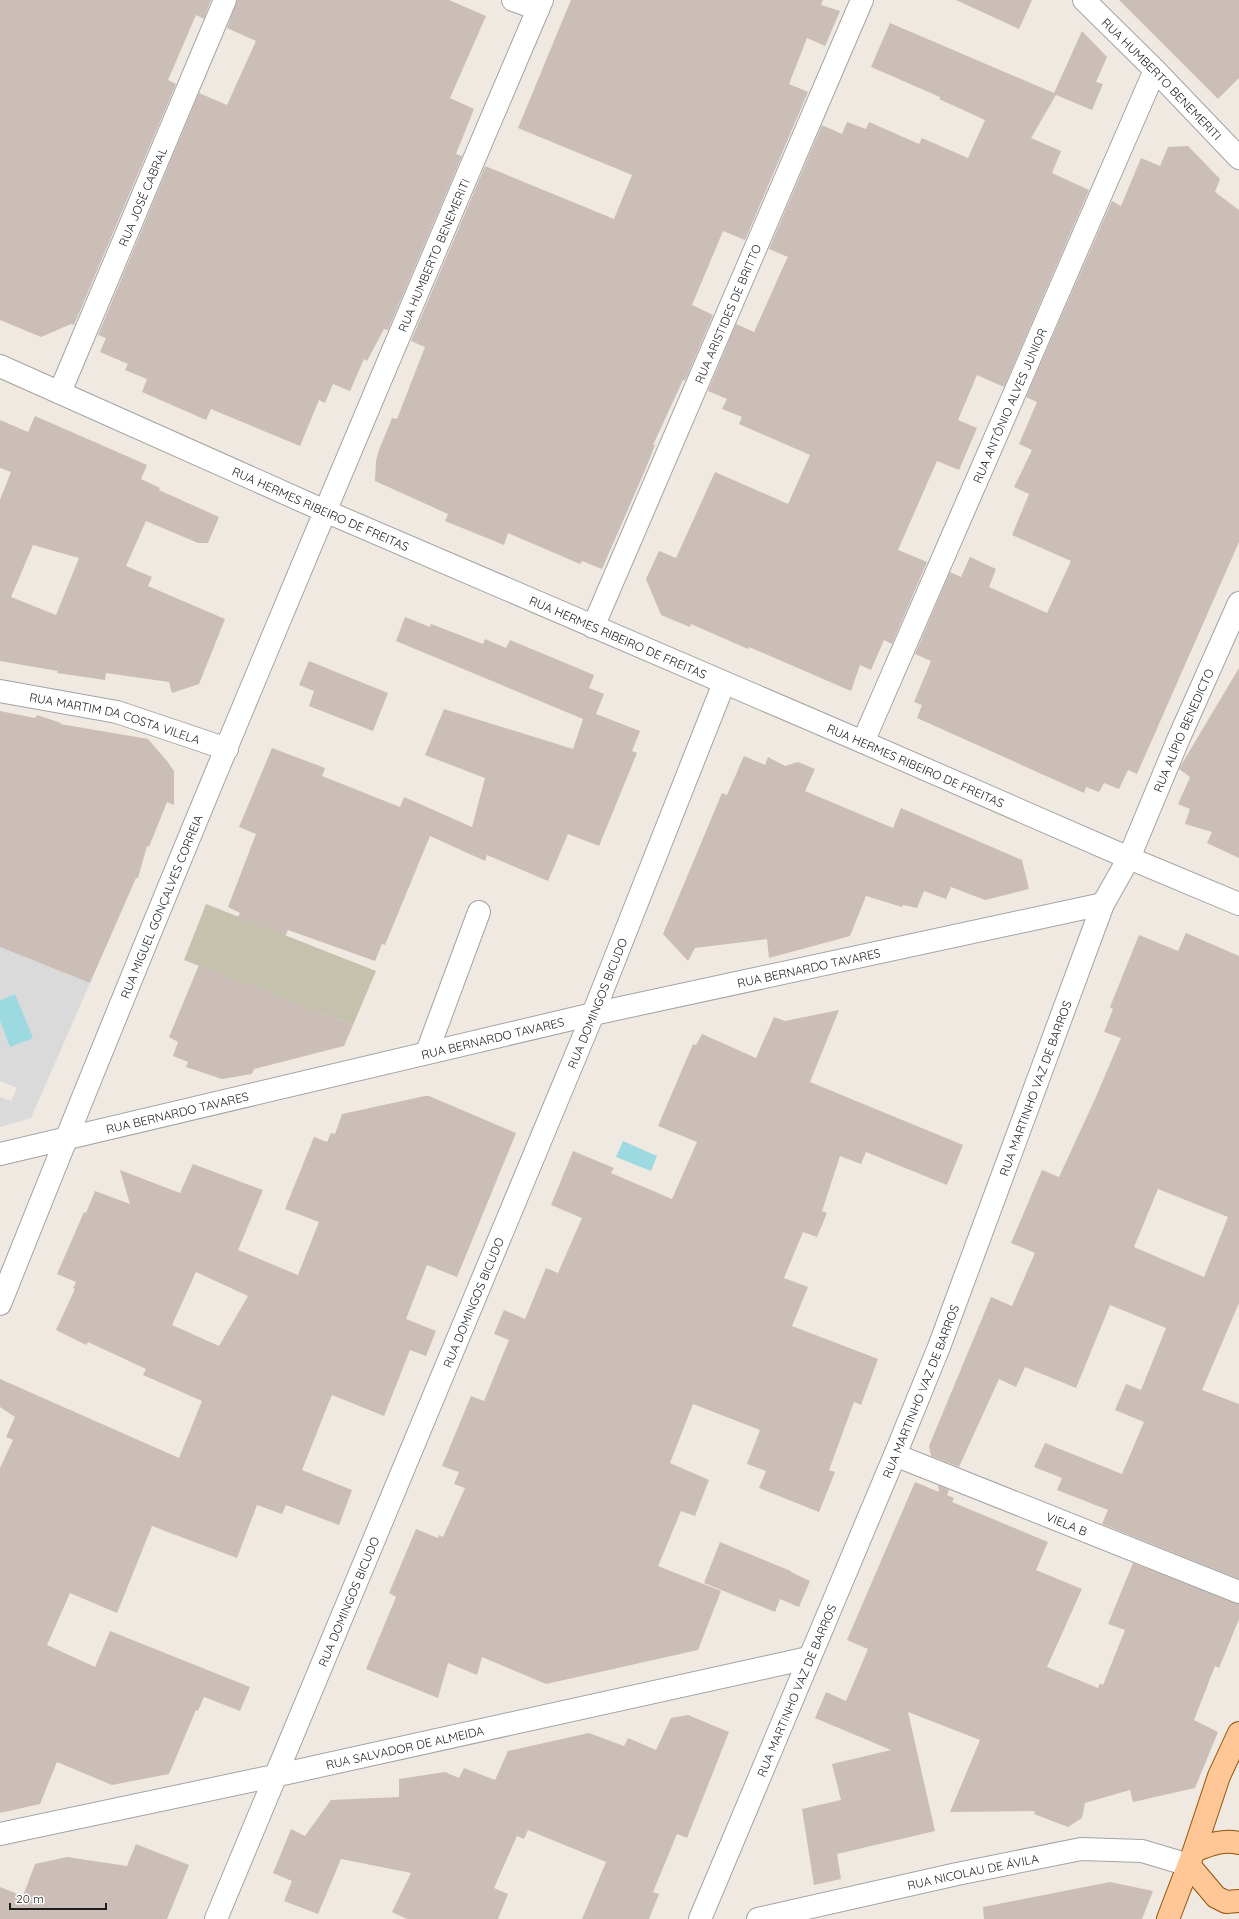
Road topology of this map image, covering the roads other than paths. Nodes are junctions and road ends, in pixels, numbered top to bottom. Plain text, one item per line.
1 (225, 0) edge
2 (513, 0) edge
3 (862, 0) edge
4 (1084, 0) edge
5 (540, 5) edge
6 (1155, 70) junction
7 (1239, 158) edge
8 (0, 366) edge
9 (60, 392) junction
10 (325, 510) junction
11 (1239, 603) edge
12 (593, 627) junction
13 (724, 683) junction
14 (0, 691) edge
15 (863, 742) junction
16 (227, 749) junction
17 (1129, 858) junction
18 (1103, 904) junction
19 (1239, 904) edge
20 (479, 912) dead end
21 (593, 1014) junction
22 (427, 1052) junction
23 (66, 1137) junction
24 (0, 1154) edge
25 (0, 1304) edge
26 (895, 1455) junction
27 (1239, 1592) edge
28 (808, 1658) junction
29 (1239, 1733) edge
30 (274, 1776) junction
31 (0, 1834) edge
32 (1239, 1843) edge
33 (1191, 1858) junction
34 (1239, 1901) edge
35 (216, 1919) edge
36 (700, 1919) edge
37 (758, 1919) edge
38 (1168, 1919) edge

1 - 9 street, RUA JOSÉ CABRAL
2 - 5 street
3 - 12 street, RUA ARISTIDES DE BRITTO
4 - 6 street, RUA HUMBERTO BENEMERITI
5 - 10 street, RUA HUMBERTO BENEMERITI
6 - 7 street, RUA HUMBERTO BENEMERITI
6 - 15 street, RUA ANTÔNIO ALVES JUNIOR
8 - 9 street, RUA HERMES RIBEIRO DE FREITAS
9 - 10 street, RUA HERMES RIBEIRO DE FREITAS
10 - 12 street, RUA HERMES RIBEIRO DE FREITAS
10 - 16 street, RUA MIGUEL GONÇALVES CORREIA
11 - 17 street, RUA ALÍPIO BENEDICTO
12 - 13 street, RUA HERMES RIBEIRO DE FREITAS
13 - 15 street, RUA HERMES RIBEIRO DE FREITAS
13 - 21 street, RUA DOMINGOS BICUDO
14 - 16 street, RUA MARTIM DA COSTA VILELA
15 - 17 street, RUA HERMES RIBEIRO DE FREITAS
16 - 23 street, RUA MIGUEL GONÇALVES CORREIA
17 - 18 street, RUA MARTINHO VAZ DE BARROS
17 - 19 street, RUA HERMES RIBEIRO DE FREITAS
18 - 21 street, RUA BERNARDO TAVARES
18 - 26 street, RUA MARTINHO VAZ DE BARROS
20 - 22 street
21 - 22 street, RUA BERNARDO TAVARES
21 - 30 street, RUA DOMINGOS BICUDO
22 - 23 street, RUA BERNARDO TAVARES
23 - 24 street, RUA BERNARDO TAVARES
23 - 25 street, RUA MIGUEL GONÇALVES CORREIA
26 - 27 street, VIELA B
26 - 28 street, RUA MARTINHO VAZ DE BARROS
28 - 30 street, RUA SALVADOR DE ALMEIDA
28 - 36 street, RUA MARTINHO VAZ DE BARROS
29 - 33 main road
30 - 31 street, RUA SALVADOR DE ALMEIDA
30 - 35 street, RUA DOMINGOS BICUDO
32 - 33 main road
33 - 34 main road
33 - 37 street, RUA NICOLAU DE ÁVILA
33 - 38 main road

